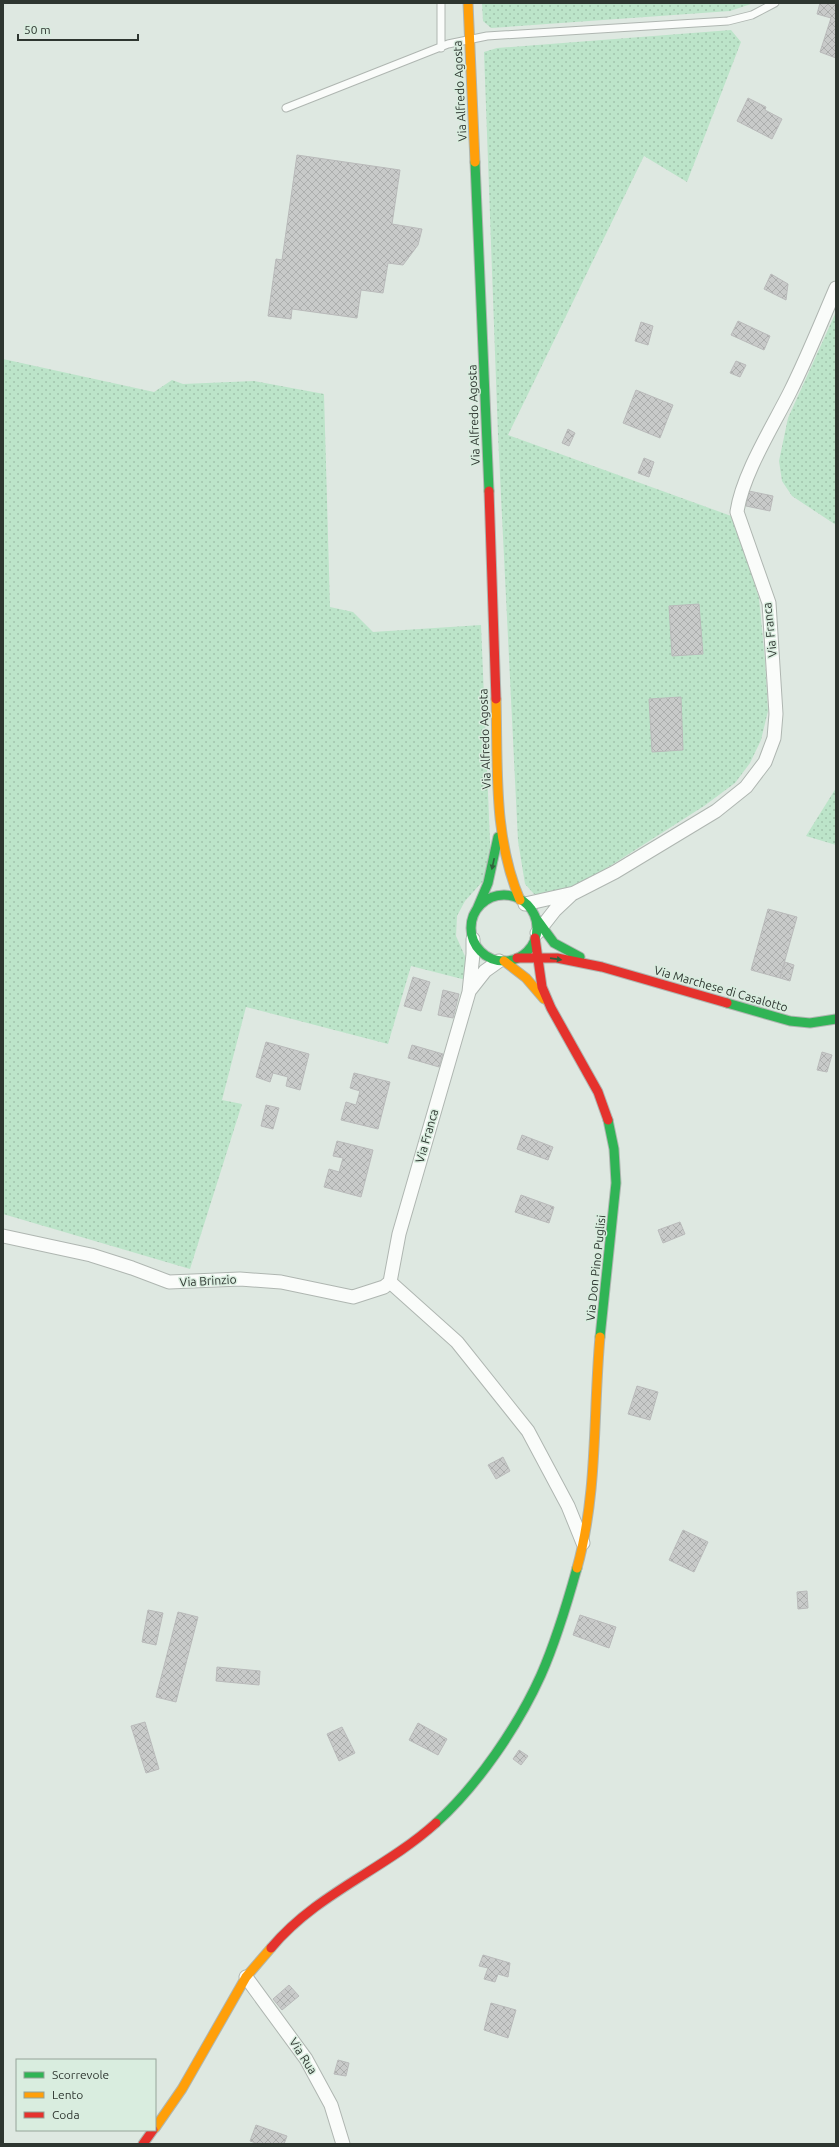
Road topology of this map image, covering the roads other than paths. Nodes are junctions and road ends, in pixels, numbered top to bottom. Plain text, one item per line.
1 (441, 3) edge
2 (468, 3) edge
3 (775, 3) edge
4 (470, 40) junction
5 (441, 48) junction
6 (286, 108) dead end
7 (836, 288) edge
8 (500, 826) junction
9 (574, 893) junction
10 (523, 902) junction
11 (555, 910) junction
12 (476, 911) junction
13 (537, 929) junction
14 (473, 939) junction
15 (554, 943) junction
16 (537, 957) junction
17 (517, 958) junction
18 (502, 961) junction
19 (602, 967) junction
20 (468, 992) junction
21 (551, 1008) junction
22 (836, 1019) edge
23 (3, 1236) edge
24 (390, 1282) junction
25 (584, 1544) junction
26 (246, 1977) junction
27 (156, 2126) edge
28 (153, 2131) edge
29 (143, 2144) edge
30 (343, 2144) edge

1 - 5 lane
2 - 4 street, Via Alfredo Agosta
3 - 4 lane
4 - 5 lane
4 - 8 street, Via Alfredo Agosta
5 - 6 lane
7 - 9 street, Via Franca
8 - 10 street, Via Alfredo Agosta
8 -> 12 street, Via Alfredo Agosta
9 - 10 street
9 - 11 street
10 - 12 street
10 - 13 street
11 - 13 street
11 - 15 street
12 - 14 street
13 - 15 street
13 - 16 street
13 - 17 street
14 - 18 street
14 - 20 street
15 - 19 street
16 - 17 street
16 -> 19 street
16 - 21 street
17 - 18 street
18 - 20 street
18 - 21 street
19 - 22 street, Via Marchese di Casalotto
20 - 24 street, Via Franca
21 - 25 street, Via Don Pino Puglisi
23 - 24 street, Via Brinzio
24 - 25 street
25 - 26 street, Via Don Pino Puglisi
26 - 27 street, Via Don Pino Puglisi
26 - 30 street, Via Rua
28 - 29 street, Via Don Pino Puglisi

